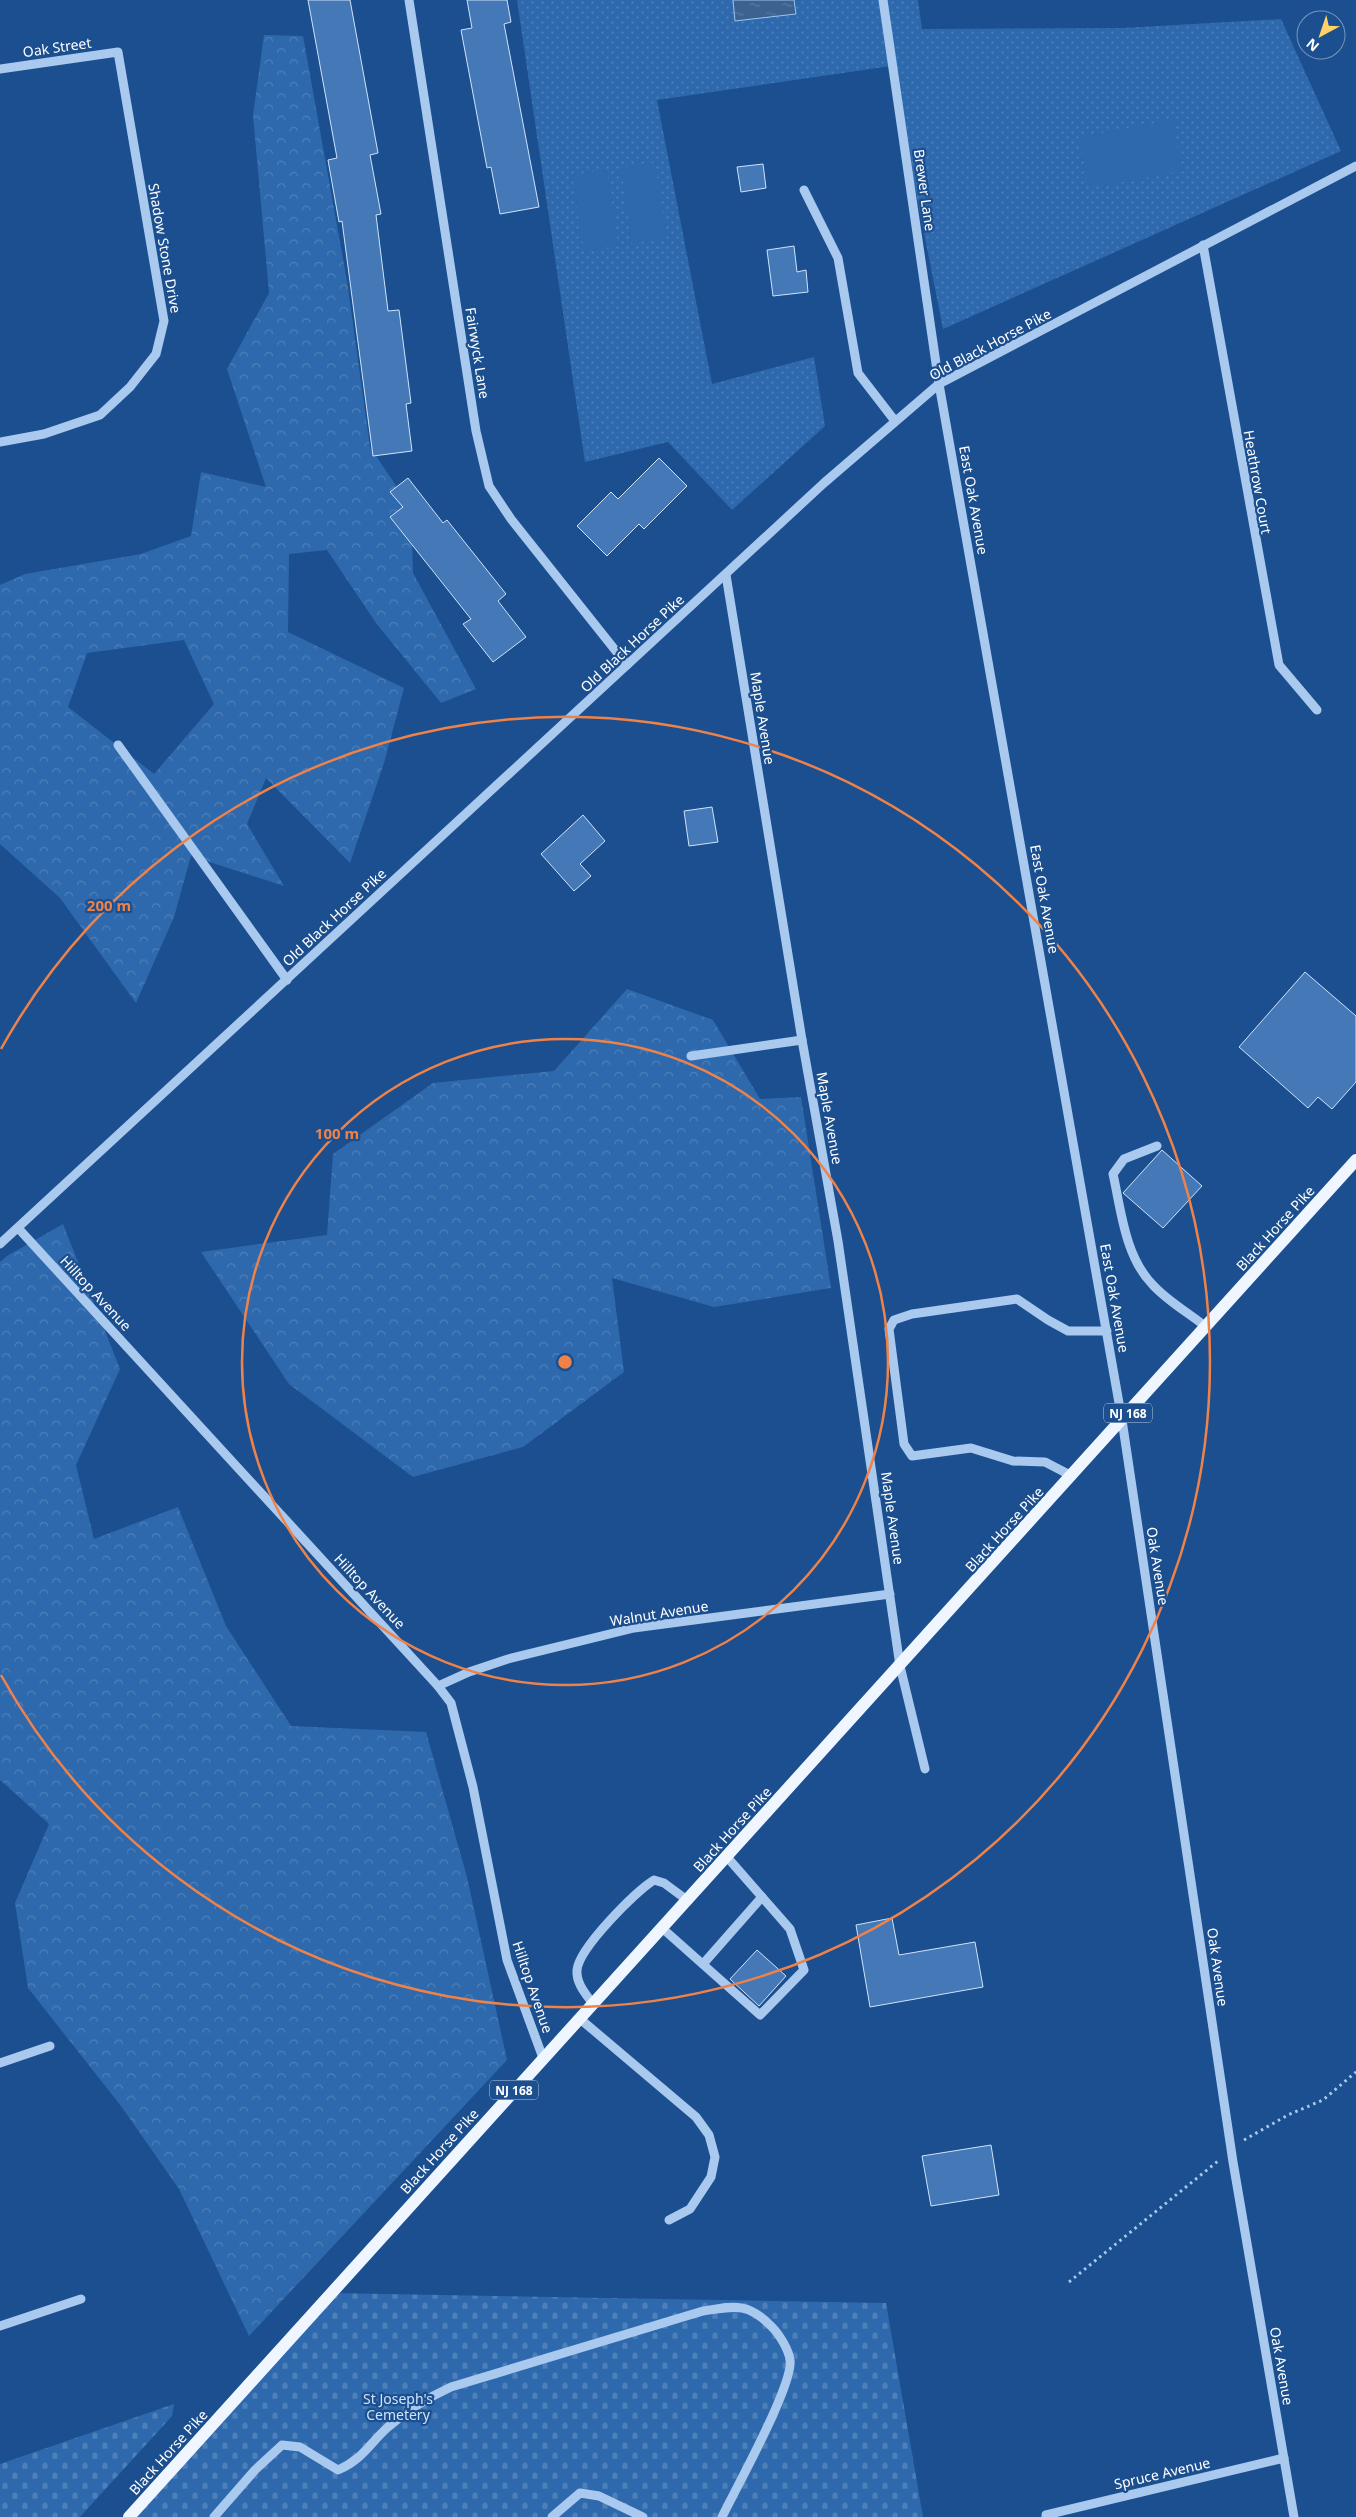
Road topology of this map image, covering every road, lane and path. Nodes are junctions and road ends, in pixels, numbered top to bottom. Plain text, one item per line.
1 (409, 0) edge
2 (883, 0) edge
3 (118, 52) joint
4 (0, 69) edge
5 (1356, 166) edge
6 (804, 190) dead end
7 (1203, 245) junction
8 (939, 384) junction
9 (895, 421) junction
10 (0, 442) edge
11 (726, 575) junction
12 (628, 665) junction
13 (1317, 710) dead end
14 (118, 745) dead end
15 (286, 980) junction
16 (802, 1040) junction
17 (691, 1056) dead end
18 (1157, 1146) dead end
19 (1356, 1160) edge
20 (18, 1228) junction
21 (0, 1244) edge
22 (1206, 1327) junction
23 (1107, 1331) junction
24 (1122, 1420) junction
25 (1072, 1476) junction
26 (890, 1594) junction
27 (900, 1666) junction
28 (438, 1686) junction
29 (925, 1769) dead end
30 (727, 1857) junction
31 (762, 1897) junction
32 (688, 1900) junction
33 (662, 1928) junction
34 (702, 1964) junction
35 (592, 2004) junction
36 (579, 2018) junction
37 (50, 2046) dead end
38 (543, 2058) junction
39 (0, 2063) edge
40 (1356, 2072) edge
41 (1232, 2150) junction
42 (669, 2220) dead end
43 (1069, 2282) dead end
44 (80, 2299) dead end
45 (0, 2326) edge
46 (1284, 2458) junction
47 (1046, 2516) edge
48 (129, 2517) edge
49 (214, 2517) edge
50 (552, 2517) edge
51 (643, 2517) edge
52 (722, 2517) edge
53 (1294, 2517) edge

1 - 12 street, Fairwyck Lane
2 - 8 street, Brewer Lane
3 - 4 street, Oak Street
3 - 10 street, Shadow Stone Drive
5 - 7 street, Old Black Horse Pike
6 - 9 street
7 - 8 street, Old Black Horse Pike
7 - 13 street, Heathrow Court
8 - 9 street, Old Black Horse Pike
8 - 23 street, East Oak Avenue
9 - 11 street, Old Black Horse Pike
11 - 12 street, Old Black Horse Pike
11 - 16 street, Maple Avenue
12 - 15 street, Old Black Horse Pike
14 - 15 street
15 - 20 street, Old Black Horse Pike
16 - 17 street
16 - 26 street, Maple Avenue
18 - 22 street
19 - 22 main road, Black Horse Pike / NJ 168
20 - 21 street, Old Black Horse Pike
20 - 28 street, Hilltop Avenue
22 - 24 main road, Black Horse Pike / NJ 168
23 - 24 street, East Oak Avenue
23 - 25 street
24 - 25 main road, Black Horse Pike / NJ 168
24 - 41 street, Oak Avenue
25 - 27 main road, Black Horse Pike / NJ 168
26 - 27 street, Maple Avenue
26 - 28 street, Walnut Avenue
27 - 29 street, Maple Avenue
27 - 30 main road, Black Horse Pike / NJ 168
28 - 38 street, Hilltop Avenue
30 - 31 street
30 - 32 main road, Black Horse Pike / NJ 168
31 - 34 street
31 - 34 street
32 - 33 main road, Black Horse Pike / NJ 168
32 - 35 street
33 - 34 street
33 - 35 main road, Black Horse Pike / NJ 168
35 - 36 main road, Black Horse Pike / NJ 168
36 - 38 main road, Black Horse Pike / NJ 168
36 - 42 street
37 - 39 street
38 - 48 main road, Black Horse Pike / NJ 168
40 - 41 path
41 - 43 path
41 - 46 street, Oak Avenue
44 - 45 street
46 - 47 street, Spruce Avenue
46 - 53 street, Oak Avenue
49 - 52 street
50 - 51 street

